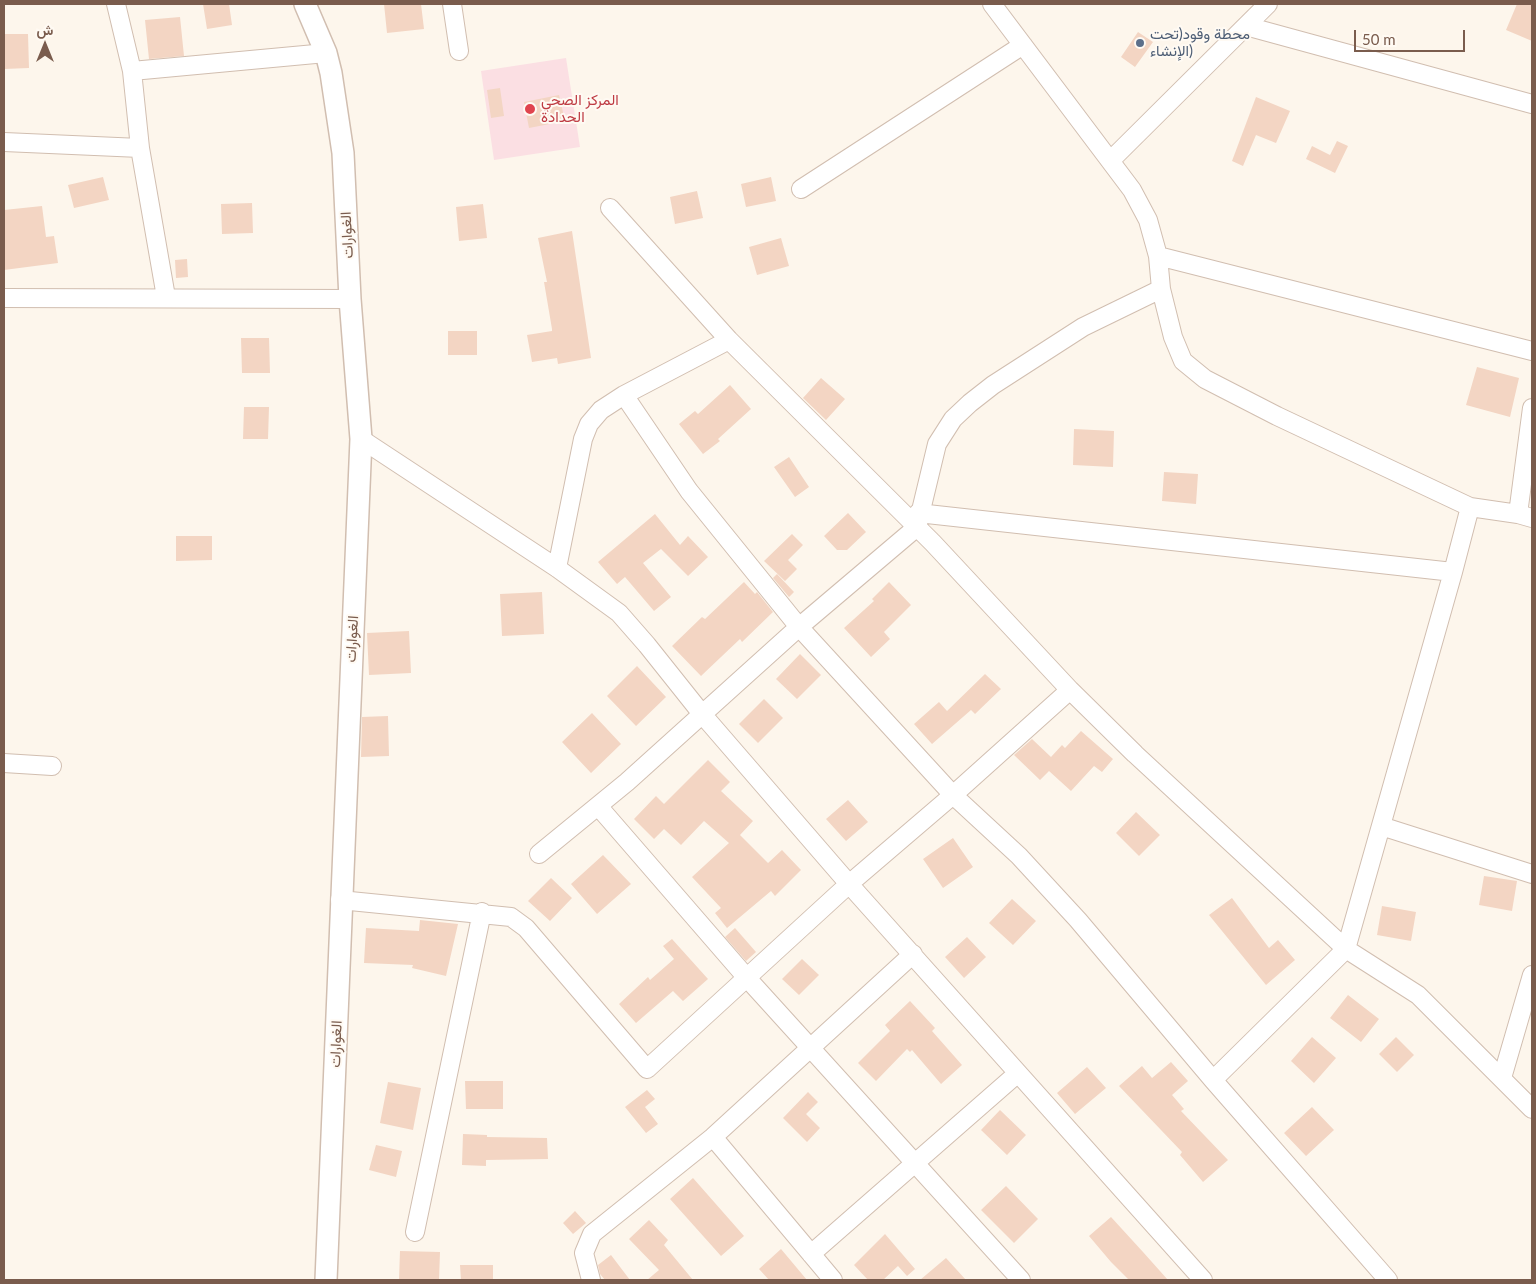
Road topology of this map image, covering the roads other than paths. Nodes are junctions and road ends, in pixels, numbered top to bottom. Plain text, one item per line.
1 (116, 4) edge
2 (305, 4) edge
3 (452, 4) edge
4 (992, 4) edge
5 (1268, 4) edge
6 (1246, 26) junction
7 (1023, 45) junction
8 (459, 51) dead end
9 (326, 53) junction
10 (132, 72) junction
11 (1532, 104) edge
12 (4, 142) edge
13 (140, 148) junction
14 (1111, 160) junction
15 (801, 190) dead end
16 (610, 208) dead end
17 (1158, 256) junction
18 (1161, 289) junction
19 (166, 297) junction
20 (4, 298) edge
21 (350, 299) junction
22 (729, 340) junction
23 (1532, 351) edge
24 (624, 395) junction
25 (1532, 408) edge
26 (361, 439) junction
27 (1470, 506) junction
28 (1525, 516) edge
29 (917, 520) junction
30 (556, 568) junction
31 (1453, 572) junction
32 (799, 627) junction
33 (1070, 690) junction
34 (702, 714) junction
35 (4, 763) edge
36 (52, 766) dead end
37 (954, 795) junction
38 (598, 806) junction
39 (1381, 826) junction
40 (539, 854) dead end
41 (1532, 874) edge
42 (849, 884) junction
43 (340, 900) junction
44 (482, 912) junction
45 (1346, 949) junction
46 (912, 954) junction
47 (1532, 975) edge
48 (747, 978) junction
49 (810, 1047) junction
50 (1018, 1073) junction
51 (1502, 1078) junction
52 (1213, 1080) junction
53 (1532, 1109) edge
54 (713, 1137) junction
55 (916, 1164) junction
56 (415, 1232) dead end
57 (811, 1254) junction
58 (589, 1279) edge
59 (326, 1280) edge
60 (832, 1280) edge
61 (1021, 1280) edge
62 (1203, 1280) edge
63 (1388, 1280) edge

1 - 10 street
2 - 9 street, الغوارات
3 - 8 street
4 - 7 street
5 - 6 street
6 - 11 street
6 - 14 street
7 - 14 street
7 - 15 street
9 - 10 street
9 - 21 street, الغوارات
10 - 13 street
12 - 13 street
13 - 19 street
14 - 17 street
16 - 22 street
17 - 18 street
17 - 23 street
18 - 27 street
18 - 29 street
19 - 20 street
19 - 21 street
21 - 26 street, الغوارات
22 - 24 street
22 - 29 street
24 - 30 street
24 - 32 street
25 - 28 street
26 - 30 street
26 - 43 street, الغوارات
27 - 28 street
27 - 31 street
29 - 31 street
29 - 32 street
29 - 33 street
30 - 34 street
31 - 39 street
32 - 34 street
32 - 37 street
33 - 37 street
33 - 45 street
34 - 38 street
34 - 42 street
35 - 36 street
37 - 42 street
37 - 52 street
38 - 40 street
38 - 48 street
39 - 41 street
39 - 45 street
42 - 46 street
42 - 48 street
43 - 44 street
43 - 59 street, الغوارات
44 - 48 street
44 - 56 street
45 - 51 street
45 - 52 street
46 - 49 street
46 - 50 street
47 - 51 street
48 - 49 street
49 - 54 street
49 - 55 street
50 - 55 street
50 - 62 street
51 - 53 street
52 - 63 street
54 - 57 street
54 - 58 street
55 - 57 street
55 - 61 street
57 - 60 street

